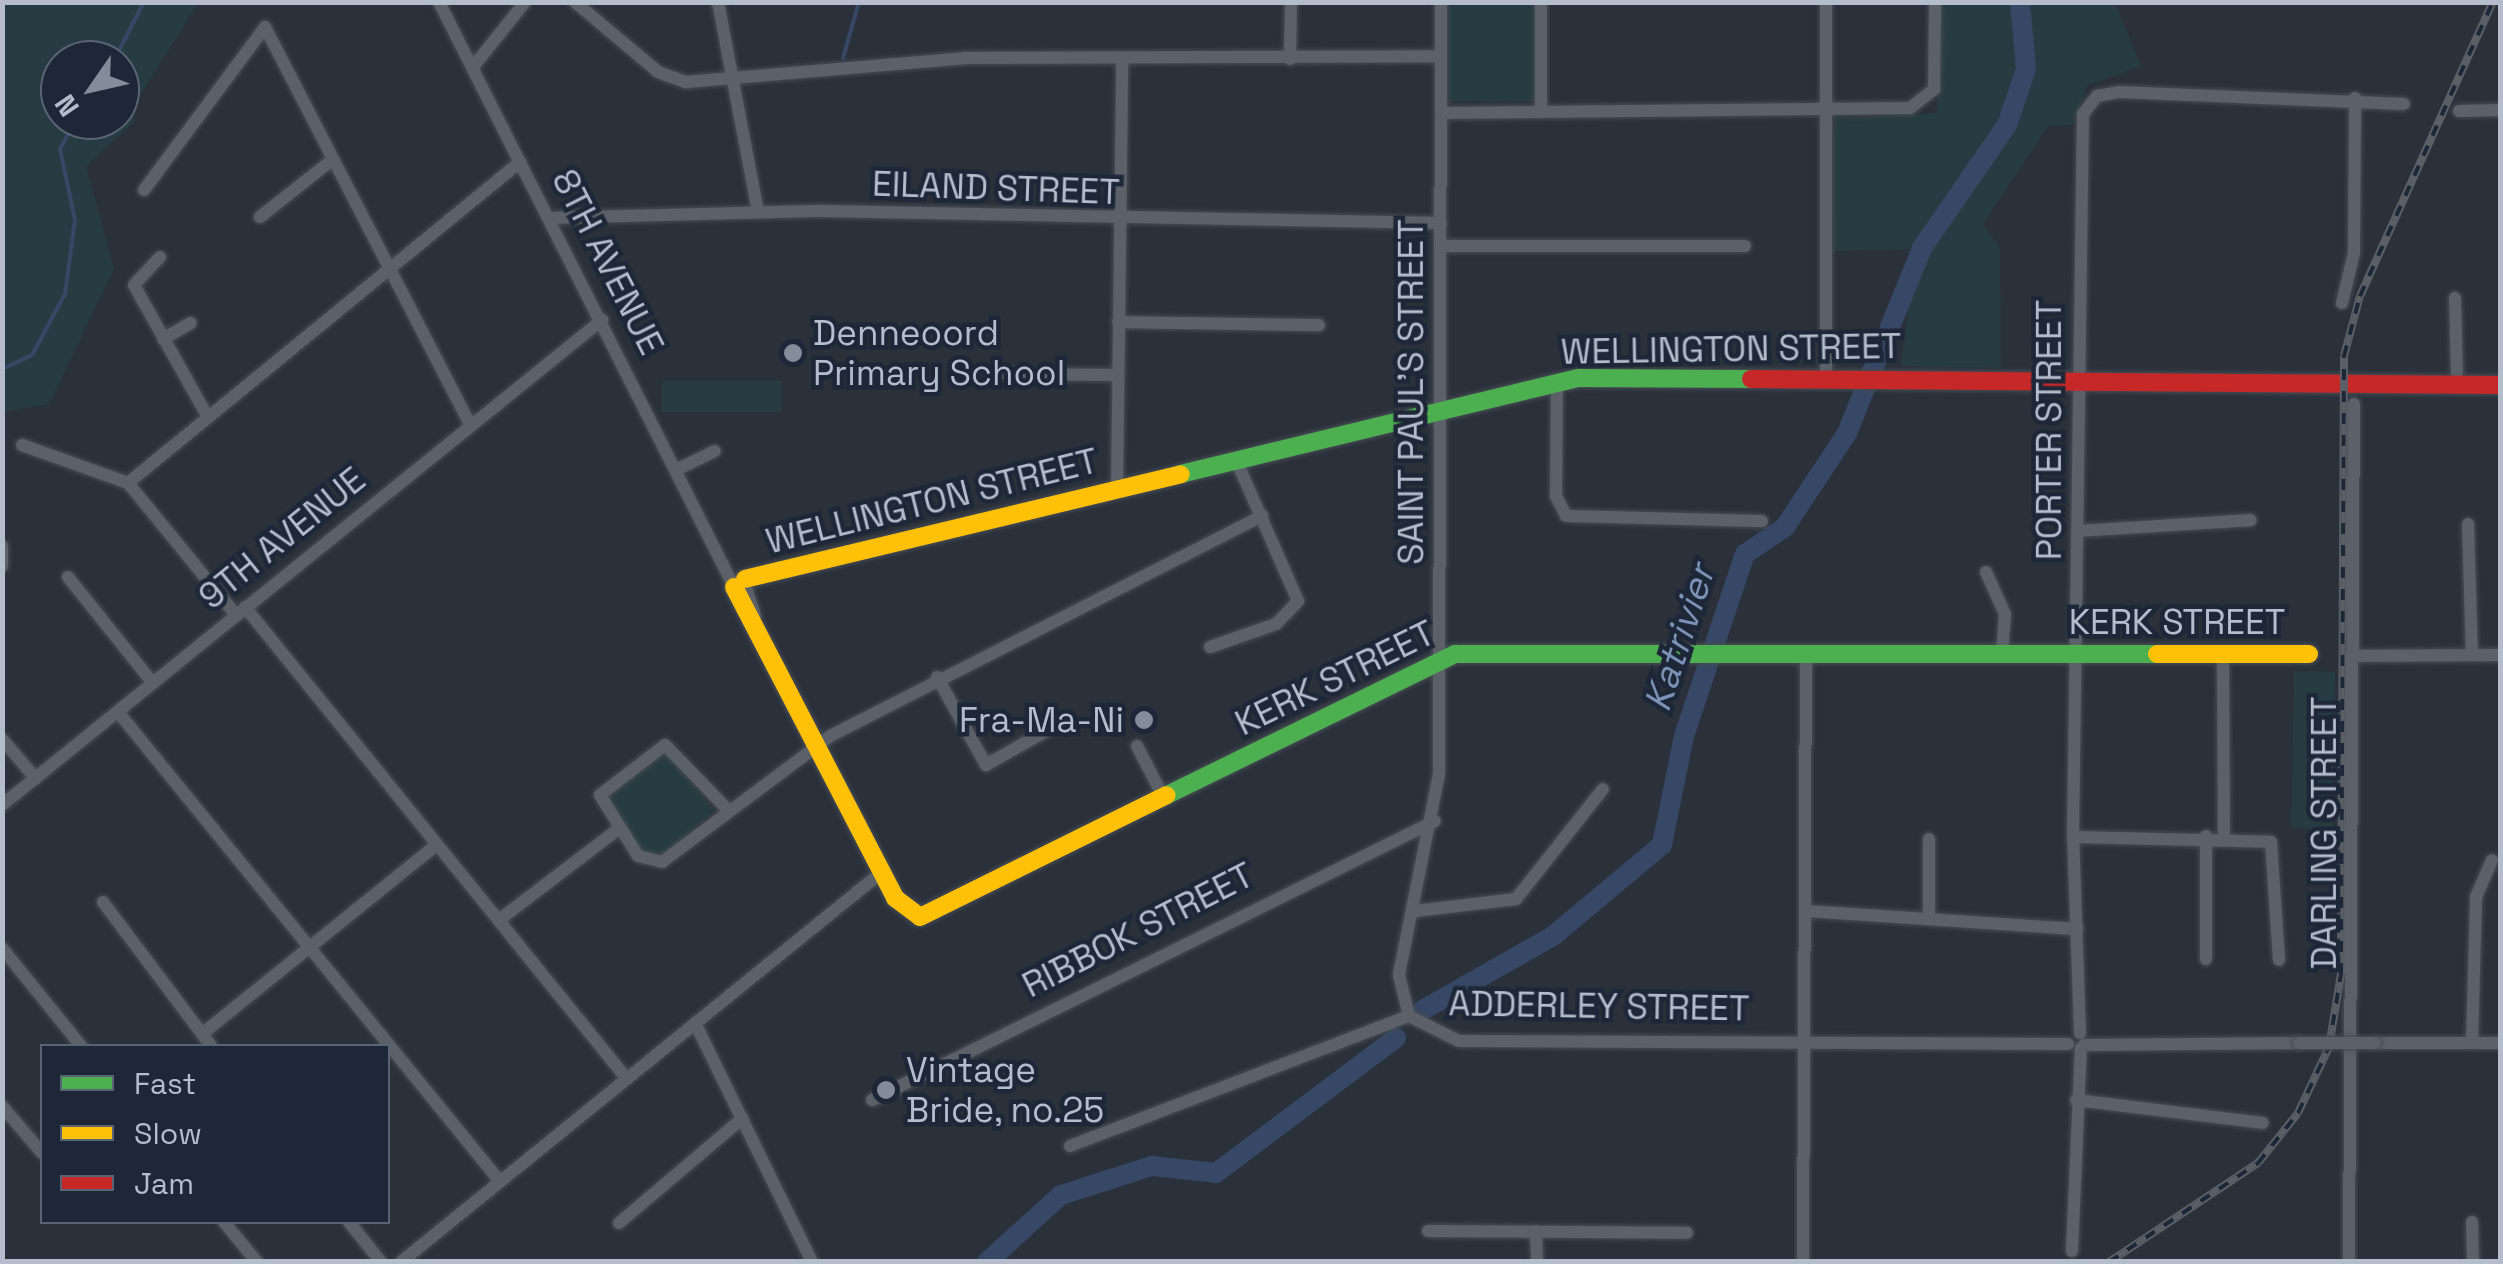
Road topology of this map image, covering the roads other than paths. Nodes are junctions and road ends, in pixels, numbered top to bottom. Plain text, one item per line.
1 (439, 2) edge
2 (525, 2) edge
3 (575, 2) edge
4 (718, 2) edge
5 (1290, 2) edge
6 (1441, 2) edge
7 (1540, 2) edge
8 (1826, 2) edge
9 (1935, 2) edge
10 (1440, 56) junction
11 (1122, 59) junction
12 (1290, 59) junction
13 (473, 68) junction
14 (733, 76) junction
15 (2356, 98) junction
16 (2404, 104) dead end
17 (2459, 110) dead end
18 (2500, 110) edge
19 (1826, 111) junction
20 (1541, 112) junction
21 (1442, 113) junction
22 (332, 160) junction
23 (520, 162) junction
24 (144, 190) dead end
25 (758, 212) junction
26 (260, 217) dead end
27 (549, 218) junction
28 (1117, 222) junction
29 (1441, 223) junction
30 (1440, 246) junction
31 (1745, 246) dead end
32 (160, 257) dead end
33 (391, 266) junction
34 (2455, 298) dead end
35 (2342, 304) dead end
36 (602, 320) junction
37 (191, 322) dead end
38 (1118, 322) junction
39 (1319, 325) dead end
40 (163, 339) junction
41 (2457, 372) dead end
42 (1006, 374) dead end
43 (1118, 376) junction
44 (1826, 379) junction
45 (1557, 382) junction
46 (2078, 383) junction
47 (2500, 385) edge
48 (2354, 404) dead end
49 (1441, 408) junction
50 (206, 414) junction
51 (470, 424) junction
52 (22, 445) dead end
53 (715, 452) dead end
54 (1237, 462) junction
55 (676, 470) junction
56 (128, 483) junction
57 (1117, 490) junction
58 (1262, 516) junction
59 (2251, 520) dead end
60 (1762, 522) dead end
61 (2468, 524) dead end
62 (2078, 531) junction
63 (2, 546) edge
64 (2, 566) edge
65 (1986, 572) dead end
66 (68, 576) dead end
67 (738, 581) junction
68 (240, 611) junction
69 (1210, 647) dead end
70 (2223, 653) junction
71 (2002, 654) junction
72 (2076, 654) junction
73 (2310, 654) dead end
74 (2472, 654) junction
75 (2500, 654) edge
76 (1806, 655) junction
77 (2354, 656) junction
78 (1443, 658) junction
79 (936, 677) junction
80 (154, 683) junction
81 (118, 712) junction
82 (1067, 720) dead end
83 (2, 739) edge
84 (817, 744) junction
85 (1137, 746) dead end
86 (36, 779) junction
87 (1603, 789) dead end
88 (1164, 798) junction
89 (2, 806) edge
90 (728, 810) junction
91 (1435, 821) junction
92 (616, 831) junction
93 (2206, 836) junction
94 (2073, 837) junction
95 (2224, 837) junction
96 (1929, 839) dead end
97 (436, 845) junction
98 (2492, 860) dead end
99 (882, 872) junction
100 (103, 902) dead end
101 (1414, 910) junction
102 (1805, 911) junction
103 (907, 912) joint
104 (1929, 913) junction
105 (499, 920) junction
106 (2077, 929) junction
107 (2, 948) edge
108 (311, 948) junction
109 (2206, 959) dead end
110 (2279, 960) dead end
111 (1409, 1016) junction
112 (695, 1023) junction
113 (202, 1034) junction
114 (1805, 1040) junction
115 (2076, 1041) junction
116 (2500, 1043) edge
117 (79, 1044) edge
118 (210, 1044) edge
119 (389, 1044) edge
120 (2472, 1044) junction
121 (390, 1045) edge
122 (627, 1079) junction
123 (872, 1100) dead end
124 (2076, 1100) junction
125 (4, 1111) edge
126 (743, 1118) junction
127 (2263, 1122) dead end
128 (1070, 1146) dead end
129 (40, 1151) edge
130 (498, 1178) junction
131 (2472, 1222) dead end
132 (619, 1223) dead end
133 (226, 1224) edge
134 (351, 1224) edge
135 (1536, 1231) junction
136 (1428, 1232) dead end
137 (1687, 1233) dead end
138 (2072, 1252) dead end
139 (808, 1260) edge
140 (257, 1262) edge
141 (382, 1262) edge
142 (401, 1262) edge
143 (1538, 1262) edge
144 (1803, 1262) edge
145 (2348, 1262) edge
146 (2473, 1262) edge

1 - 13 street, 8TH AVENUE
2 - 13 street
3 - 14 street
4 - 14 street
5 - 12 street
6 - 10 street, SAINT PAUL'S STREET
7 - 20 street
8 - 19 street
9 - 19 street
10 - 12 street
10 - 21 street, SAINT PAUL'S STREET
11 - 12 street
11 - 14 street
11 - 28 street
13 - 23 street, 8TH AVENUE
14 - 25 street
15 - 16 street
15 - 35 street
15 - 46 street, PORTER STREET
17 - 18 street
19 - 20 street
19 - 44 street
20 - 21 street
21 - 29 street, SAINT PAUL'S STREET
22 - 24 street
22 - 26 street
22 - 33 street
23 - 27 street, 8TH AVENUE
23 - 33 street
25 - 27 street, EILAND STREET
25 - 28 street, EILAND STREET
27 - 36 street, 8TH AVENUE
28 - 29 street, EILAND STREET
28 - 38 street
29 - 30 street, SAINT PAUL'S STREET
30 - 31 street
30 - 49 street, SAINT PAUL'S STREET
32 - 40 street
33 - 50 street
33 - 51 street
34 - 41 street
36 - 51 street, 9TH AVENUE
36 - 55 street, 8TH AVENUE
37 - 40 street
38 - 39 street
38 - 43 street
40 - 50 street
42 - 43 street
43 - 57 street
44 - 45 street, WELLINGTON STREET
44 - 46 street, WELLINGTON STREET
45 - 49 street, WELLINGTON STREET
45 - 60 street
46 - 47 street, WELLINGTON STREET
46 - 62 street, PORTER STREET
48 - 77 street, DARLING STREET
49 - 54 street, WELLINGTON STREET
49 - 78 street, SAINT PAUL'S STREET
50 - 56 street
51 - 68 street, 9TH AVENUE
52 - 56 street
53 - 55 street
54 - 57 street, WELLINGTON STREET
54 - 58 street
55 - 67 street, 8TH AVENUE
56 - 68 street
57 - 67 street, WELLINGTON STREET
58 - 69 street
58 - 79 street
59 - 62 street
61 - 74 street
62 - 72 street, PORTER STREET
63 - 64 street
65 - 71 street
66 - 80 street
67 - 84 street, 8TH AVENUE
68 - 80 street, 9TH AVENUE
68 - 97 street
70 - 72 street, KERK STREET
70 - 73 street, KERK STREET
70 - 95 street
71 - 72 street, KERK STREET
71 - 76 street, KERK STREET
72 - 94 street, PORTER STREET
74 - 75 street
74 - 77 street
76 - 78 street, KERK STREET
76 - 102 street
77 - 145 street, DARLING STREET
78 - 88 street, KERK STREET
78 - 91 street, SAINT PAUL'S STREET
79 - 82 street
79 - 84 street
80 - 81 street, 9TH AVENUE
81 - 86 street, 9TH AVENUE
81 - 108 street
83 - 86 street
84 - 90 street
84 - 99 street, 8TH AVENUE
85 - 88 street
86 - 89 street, 9TH AVENUE
87 - 101 street
88 - 103 street, KERK STREET
90 - 92 street
90 - 92 street
91 - 101 street, SAINT PAUL'S STREET
91 - 123 street, RIBBOK STREET
92 - 105 street
93 - 94 street
93 - 95 street
93 - 109 street
94 - 106 street, PORTER STREET
95 - 110 street
96 - 104 street
97 - 105 street
97 - 108 street
98 - 120 street
99 - 103 street, 8TH AVENUE
99 - 112 street
100 - 113 street
101 - 111 street, SAINT PAUL'S STREET
102 - 104 street
102 - 114 street
104 - 106 street
105 - 122 street
106 - 115 street, PORTER STREET
107 - 117 street
108 - 113 street
108 - 119 street
111 - 114 street, ADDERLEY STREET
111 - 128 street, ADDERLEY STREET
112 - 122 street
112 - 126 street
113 - 118 street
114 - 115 street, ADDERLEY STREET
114 - 144 street
115 - 120 street, ADDERLEY STREET, bridge
115 - 124 street, PORTER STREET
116 - 120 street, ADDERLEY STREET
121 - 130 street
122 - 130 street
124 - 127 street
124 - 138 street, PORTER STREET
125 - 129 street
126 - 132 street
126 - 139 street
130 - 142 street
131 - 146 street
133 - 140 street
134 - 141 street
135 - 136 street
135 - 137 street
135 - 143 street

